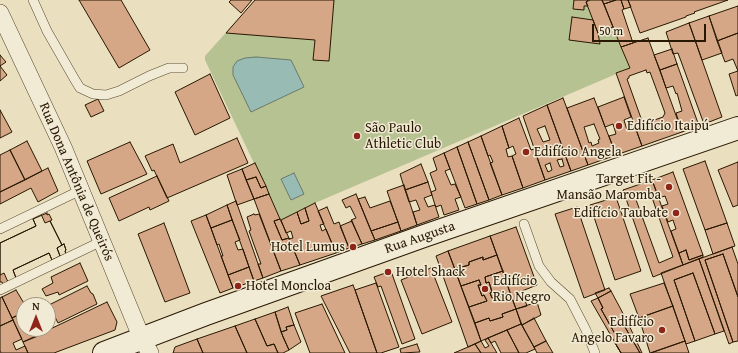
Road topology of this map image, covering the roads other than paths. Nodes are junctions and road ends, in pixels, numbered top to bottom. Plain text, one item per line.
1 (33, 0) edge
2 (0, 13) edge
3 (183, 68) dead end
4 (738, 128) edge
5 (80, 190) junction
6 (524, 224) dead end
7 (0, 229) edge
8 (102, 241) junction
9 (0, 290) edge
10 (146, 346) edge
11 (104, 353) edge
12 (595, 353) edge

1 - 3 lane
2 - 5 street, Rua Dona Antônia de Queirós
4 - 10 main road, Rua Augusta
5 - 7 lane
5 - 8 street, Rua Dona Antônia de Queirós
6 - 12 lane
8 - 9 lane
8 - 10 street, Rua Dona Antônia de Queirós
10 - 11 main road, Rua Augusta

